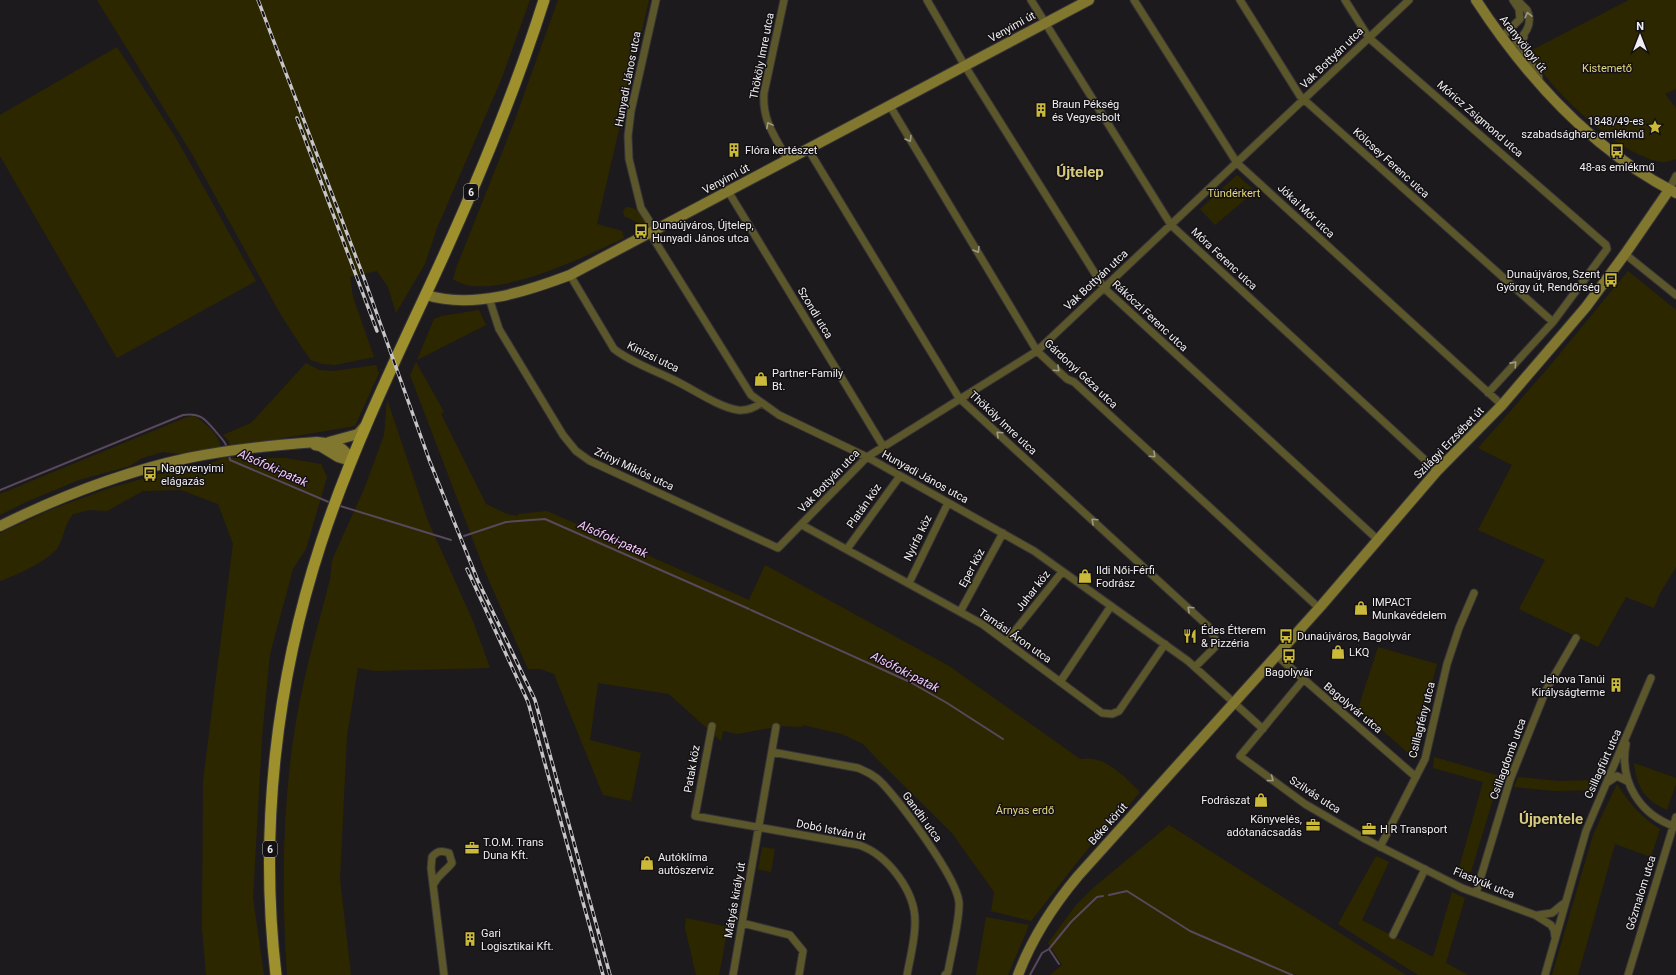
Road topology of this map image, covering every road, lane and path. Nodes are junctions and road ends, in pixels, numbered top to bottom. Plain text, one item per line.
1 (544, 0) edge
2 (656, 0) edge
3 (784, 0) edge
4 (927, 0) edge
5 (1031, 0) edge
6 (1089, 0) edge
7 (1134, 0) edge
8 (1240, 0) edge
9 (1345, 0) edge
10 (1409, 0) edge
11 (1476, 0) edge
12 (1513, 0) edge
13 (1516, 0) edge
14 (1044, 23) junction
15 (1491, 23) junction
16 (1513, 27) junction
17 (1525, 34) junction
18 (1369, 38) junction
19 (1501, 38) junction
20 (1510, 49) junction
21 (965, 66) junction
22 (1539, 84) junction
23 (1304, 100) junction
24 (890, 106) junction
25 (808, 149) junction
26 (787, 159) junction
27 (1237, 163) junction
28 (1676, 176) edge
29 (728, 191) junction
30 (1672, 192) edge
31 (1171, 225) junction
32 (652, 231) junction
33 (1607, 249) joint
34 (1625, 254) junction
35 (570, 275) junction
36 (1104, 288) junction
37 (426, 295) junction
38 (1676, 295) edge
39 (490, 298) junction
40 (1553, 322) junction
41 (1037, 351) junction
42 (1488, 393) junction
43 (960, 398) junction
44 (761, 403) junction
45 (1502, 405) junction
46 (366, 425) junction
47 (307, 443) junction
48 (328, 443) junction
49 (883, 446) junction
50 (867, 457) junction
51 (338, 458) junction
52 (351, 461) junction
53 (1437, 471) junction
54 (900, 476) junction
55 (344, 479) junction
56 (948, 503) junction
57 (802, 524) junction
58 (0, 526) edge
59 (1003, 533) junction
60 (1378, 539) junction
61 (778, 548) joint
62 (847, 549) junction
63 (1062, 572) junction
64 (909, 583) junction
65 (1474, 593) dead end
66 (1111, 606) junction
67 (1318, 608) junction
68 (960, 612) junction
69 (1576, 638) dead end
70 (1006, 642) junction
71 (1165, 644) junction
72 (1276, 655) junction
73 (1195, 667) junction
74 (1651, 678) dead end
75 (1303, 680) junction
76 (1060, 682) junction
77 (1235, 702) junction
78 (712, 726) dead end
79 (776, 727) dead end
80 (1263, 729) junction
81 (1628, 734) junction
82 (772, 752) junction
83 (1416, 777) junction
84 (1627, 781) junction
85 (1606, 783) junction
86 (695, 816) joint
87 (1676, 817) edge
88 (1674, 827) edge
89 (758, 828) junction
90 (1380, 847) junction
91 (1425, 869) junction
92 (433, 885) junction
93 (1476, 893) junction
94 (1564, 902) junction
95 (1534, 915) junction
96 (742, 924) junction
97 (1393, 935) dead end
98 (1555, 937) junction
99 (276, 975) edge
100 (444, 975) edge
101 (734, 975) edge
102 (798, 975) edge
103 (907, 975) edge
104 (946, 975) edge
105 (1018, 975) edge
106 (1544, 975) edge
107 (1628, 975) edge

1 - 37 main road, 6
2 - 32 street, Hunyadi János utca
26 -> 3 street, Thököly Imre utca
4 - 21 street, Rákóczi Ferenc utca
5 - 14 street, Móra Ferenc utca
6 - 14 street, Venyimi út
7 - 27 street, Jókai Mór utca
8 - 23 street, Kölcsey Ferenc utca
9 - 18 street, Móricz Zsigmond utca
10 - 18 street, Vak Bottyán utca
11 - 15 street, Aranyvölgyi út
12 - 16 street
17 -> 13 street
14 - 21 street, Venyimi út
14 - 31 street, Móra Ferenc utca
15 - 16 street
15 - 19 street, Aranyvölgyi út
16 - 19 street
17 - 20 street
17 - 22 street, Aranyvölgyi út
18 - 23 street, Vak Bottyán utca
18 - 33 street, Móricz Zsigmond utca
19 - 20 street, Aranyvölgyi út
20 - 22 street, Aranyvölgyi út
21 - 24 street, Venyimi út
21 - 36 street, Rákóczi Ferenc utca
22 - 30 street, Aranyvölgyi út
23 - 27 street, Vak Bottyán utca
23 - 40 street, Kölcsey Ferenc utca
24 - 25 street, Venyimi út
24 -> 41 street, Gárdonyi Géza utca
25 - 26 street, Venyimi út
25 - 43 street, Thököly Imre utca
26 - 29 street, Venyimi út
27 - 31 street, Vak Bottyán utca
27 - 42 street, Jókai Mór utca
28 - 30 street
29 - 32 street, Venyimi út
29 - 49 street, Szondi utca
30 - 34 street, Szilágyi Erzsébet út
31 - 36 street, Vak Bottyán utca
31 - 53 street, Móra Ferenc utca
32 - 35 street, Venyimi út
32 - 44 street, Hunyadi János utca
33 - 40 street, Szilágyi Erzsébet út
34 - 38 street
34 - 45 street, Szilágyi Erzsébet út
35 - 39 street, Venyimi út
35 - 44 street, Kinizsi utca
36 - 41 street, Vak Bottyán utca
36 - 60 street, Rákóczi Ferenc utca
37 - 39 street, Venyimi út
37 - 46 main road, 6
39 - 61 street, Zrínyi Miklós utca
42 -> 40 street, Szilágyi Erzsébet út
41 - 43 street, Vak Bottyán utca
41 -> 67 street, Gárdonyi Géza utca
42 - 45 street, Jókai Mór utca
43 - 49 street, Vak Bottyán utca
73 -> 43 street, Thököly Imre utca
44 - 50 street, Hunyadi János utca
45 - 53 street, Szilágyi Erzsébet út
46 - 48 street
46 - 52 main road, 6
47 - 48 street
47 - 51 street
47 - 58 street
48 - 52 street
49 - 50 street, Vak Bottyán utca
50 - 54 street, Hunyadi János utca
50 - 57 street, Vak Bottyán utca
51 - 52 street
51 - 55 street
52 - 55 main road, 6
53 - 60 street, Szilágyi Erzsébet út
54 - 56 street, Hunyadi János utca
54 - 62 street, Platán köz
55 - 99 main road, 6
56 - 59 street, Hunyadi János utca
56 - 64 street, Nyírfa köz
57 - 61 street, Vak Bottyán utca
57 - 62 street, Tamási Áron utca
59 - 63 street, Hunyadi János utca
59 - 68 street, Eper köz
60 - 67 street, Szilágyi Erzsébet út
62 - 64 street, Tamási Áron utca
63 - 66 street, Hunyadi János utca
63 - 70 street, Juhar köz
64 - 68 street, Tamási Áron utca
65 - 83 street, Csillagfény utca
66 - 71 street, Hunyadi János utca
66 - 76 street
67 - 72 street, Szilágyi Erzsébet út
68 - 70 street, Tamási Áron utca
69 - 93 street, Csillagdomb utca
70 - 76 street, Tamási Áron utca
71 - 73 street, Hunyadi János utca
71 - 76 street, Tamási Áron utca
72 - 75 street, Bagolyvár utca
72 - 77 street, Szilágyi Erzsébet út
73 - 77 street, Hunyadi János utca
74 - 81 street, Csillagfürt utca
75 - 80 street
75 - 83 street, Bagolyvár utca
77 - 80 street, Hunyadi János utca
77 - 105 street, Béke körút
78 - 86 street, Patak köz
79 - 82 street
80 -> 90 street, Szilvás utca
81 - 84 street
81 - 85 street, Csillagfürt utca
82 - 89 street
82 - 104 street, Gandhi utca
83 - 90 street, Csillagfény utca
84 - 85 street
84 - 88 street
85 - 94 street, Csillagfürt utca
86 - 89 street, Dobó István út
87 - 88 street, Gőzmalom utca
88 - 107 street, Gőzmalom utca
89 - 96 street, Mátyás király út
89 - 103 street, Dobó István út
90 - 91 street, Fiastyúk utca
91 - 93 street, Fiastyúk utca
91 - 97 street
92 - 92 street
92 - 100 street
93 - 95 street, Fiastyúk utca
94 - 95 street, Fiastyúk utca
94 - 98 street, Csillagfürt utca
95 - 98 street, Fiastyúk utca
96 - 101 street, Mátyás király út
96 - 102 street
98 - 106 street, Csillagfürt utca

